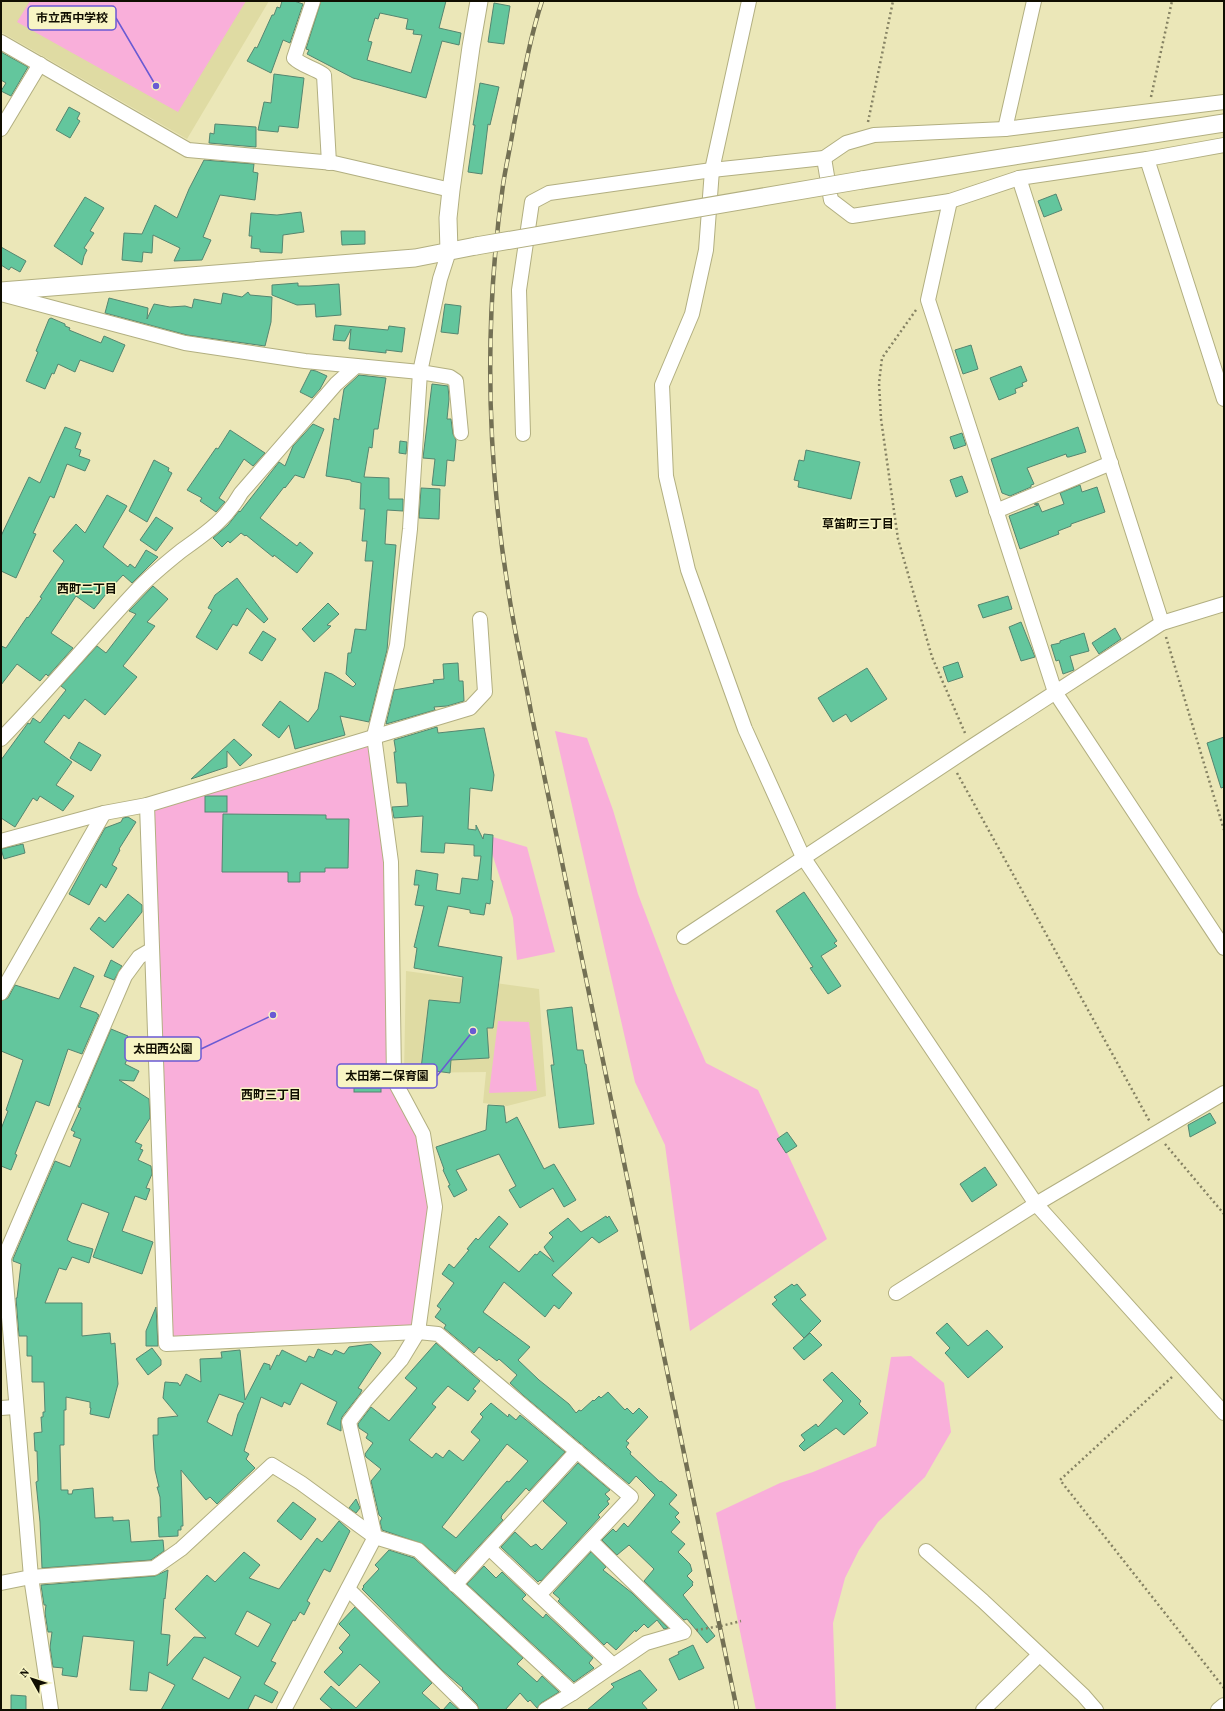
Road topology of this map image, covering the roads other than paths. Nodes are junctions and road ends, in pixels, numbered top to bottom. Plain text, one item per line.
1 (313, 1) edge
2 (479, 1) edge
3 (749, 1) edge
4 (1034, 1) edge
5 (1, 42) edge
6 (40, 64) junction
7 (1224, 102) edge
8 (1224, 122) edge
9 (1, 129) edge
10 (1005, 129) junction
11 (1224, 145) edge
12 (824, 158) junction
13 (1147, 160) junction
14 (329, 163) junction
15 (712, 170) junction
16 (1020, 178) junction
17 (452, 190) junction
18 (950, 201) junction
19 (449, 250) junction
20 (1, 290) edge
21 (1, 294) edge
22 (356, 366) junction
23 (420, 372) junction
24 (1224, 399) edge
25 (461, 433) dead end
26 (523, 434) dead end
27 (1111, 463) junction
28 (996, 510) junction
29 (1224, 604) edge
30 (480, 619) dead end
31 (1162, 623) junction
32 (1055, 692) junction
33 (374, 736) junction
34 (1, 739) edge
35 (147, 805) junction
36 (104, 812) junction
37 (1, 841) edge
38 (803, 857) junction
39 (684, 937) dead end
40 (1224, 948) edge
41 (151, 950) junction
42 (1, 993) edge
43 (1224, 1093) edge
44 (1036, 1204) junction
45 (896, 1293) dead end
46 (418, 1332) junction
47 (15, 1407) junction
48 (1, 1408) edge
49 (1224, 1413) edge
50 (577, 1451) junction
51 (375, 1537) junction
52 (591, 1541) junction
53 (489, 1548) junction
54 (926, 1551) dead end
55 (31, 1578) junction
56 (1, 1583) edge
57 (456, 1585) junction
58 (348, 1589) junction
59 (539, 1595) junction
60 (1039, 1655) junction
61 (613, 1665) junction
62 (573, 1693) junction
63 (1224, 1706) edge
64 (51, 1710) edge
65 (284, 1710) edge
66 (472, 1710) edge
67 (545, 1710) edge
68 (983, 1710) edge
69 (1096, 1710) edge
70 (1218, 1710) edge

1 - 14 street
2 - 17 street
3 - 15 street
4 - 10 street
5 - 6 street
6 - 9 street
6 - 14 street
7 - 10 street
8 - 19 street, bridge
10 - 12 street
11 - 13 street
12 - 15 street
12 - 18 street
13 - 16 street
13 - 24 street
14 - 17 street
15 - 26 street
15 - 38 street
16 - 18 street
16 - 27 street
17 - 19 street
18 - 28 street
19 - 20 street
19 - 23 street
21 - 22 street
22 - 23 street
22 - 34 street
23 - 25 street
23 - 33 street
27 - 28 street
27 - 31 street
28 - 32 street
29 - 31 street
30 - 33 street
31 - 32 street
32 - 38 street
32 - 40 street
33 - 35 street
33 - 46 street
35 - 36 street
35 - 41 street
36 - 37 street
36 - 42 street
38 - 39 street
38 - 44 street
41 - 46 street
41 - 47 street
43 - 44 street
44 - 45 street
44 - 49 street
46 - 50 street
46 - 51 street
47 - 48 street
47 - 55 street
50 - 52 street
50 - 53 street
51 - 55 street
51 - 57 street
51 - 58 street
52 - 59 street
52 - 61 street
53 - 57 street
53 - 59 street
54 - 60 street
55 - 56 street
55 - 64 street
57 - 62 street
58 - 65 street
58 - 66 street
59 - 61 street
60 - 68 street
60 - 69 street
61 - 62 street
62 - 67 street
63 - 70 street

